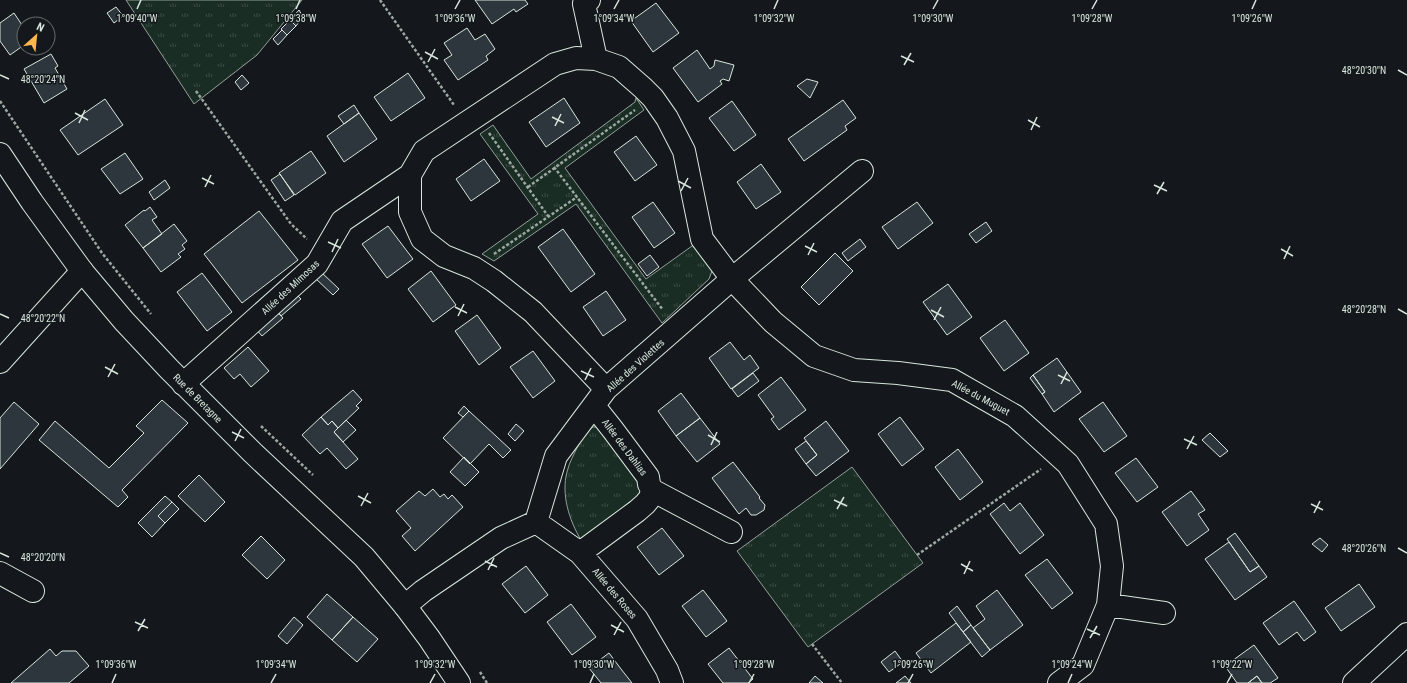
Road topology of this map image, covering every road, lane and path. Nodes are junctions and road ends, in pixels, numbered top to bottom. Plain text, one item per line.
1 (380, 0) edge
2 (589, 0) edge
3 (596, 59) junction
4 (196, 91) dead end
5 (653, 98) junction
6 (0, 101) edge
7 (472, 120) junction
8 (0, 154) edge
9 (554, 167) junction
10 (862, 171) dead end
11 (410, 175) junction
12 (528, 187) junction
13 (577, 197) junction
14 (548, 216) junction
15 (323, 255) junction
16 (474, 268) junction
17 (82, 271) junction
18 (732, 279) junction
19 (153, 316) dead end
20 (677, 327) junction
21 (0, 362) edge
22 (183, 384) junction
23 (606, 389) junction
24 (594, 406) junction
25 (256, 422) dead end
26 (1059, 456) junction
27 (313, 475) dead end
28 (652, 490) junction
29 (536, 522) junction
30 (731, 532) dead end
31 (580, 553) junction
32 (917, 555) dead end
33 (0, 573) edge
34 (33, 591) dead end
35 (405, 606) junction
36 (1108, 606) junction
37 (1164, 613) dead end
38 (1407, 634) edge
39 (812, 644) dead end
40 (476, 667) dead end
41 (459, 683) edge
42 (488, 683) edge
43 (672, 683) edge
44 (842, 683) edge
45 (1059, 683) edge
46 (1354, 683) edge

1 - 7 path
2 - 3 street
3 - 5 street, Allée des Mimosas
3 - 7 street, Allée des Mimosas
4 - 15 path
5 - 9 path
5 - 18 street, Allée des Mimosas
6 - 19 path
7 - 11 street, Allée des Mimosas
7 - 12 path
8 - 17 street, Rue de Bretagne
9 - 12 path
9 - 13 path
10 - 18 street, Allée des Violettes
11 - 15 street, Allée des Mimosas
11 - 16 street
12 - 14 path
13 - 14 path
13 - 20 path
14 - 16 path
15 - 22 street, Allée des Mimosas
16 - 23 street
17 - 21 street
17 - 22 street, Rue de Bretagne
18 - 20 street, Allée des Violettes
18 - 26 street, Allée du Muguet
20 - 23 street, Allée des Violettes
22 - 35 street, Rue de Bretagne
23 - 24 street, Allée des Violettes
24 - 28 street, Allée des Dahlias
24 - 29 street, Allée des Violettes
25 - 27 path
26 - 32 path
26 - 36 street, Allée du Muguet
28 - 30 street
28 - 31 street
29 - 31 street, Allée des Roses
29 - 35 street
31 - 43 street, Allée des Roses
33 - 34 street
35 - 41 street, Rue de Bretagne
36 - 37 street
36 - 45 street, Allée du Muguet
38 - 46 street
39 - 44 path
40 - 42 path

